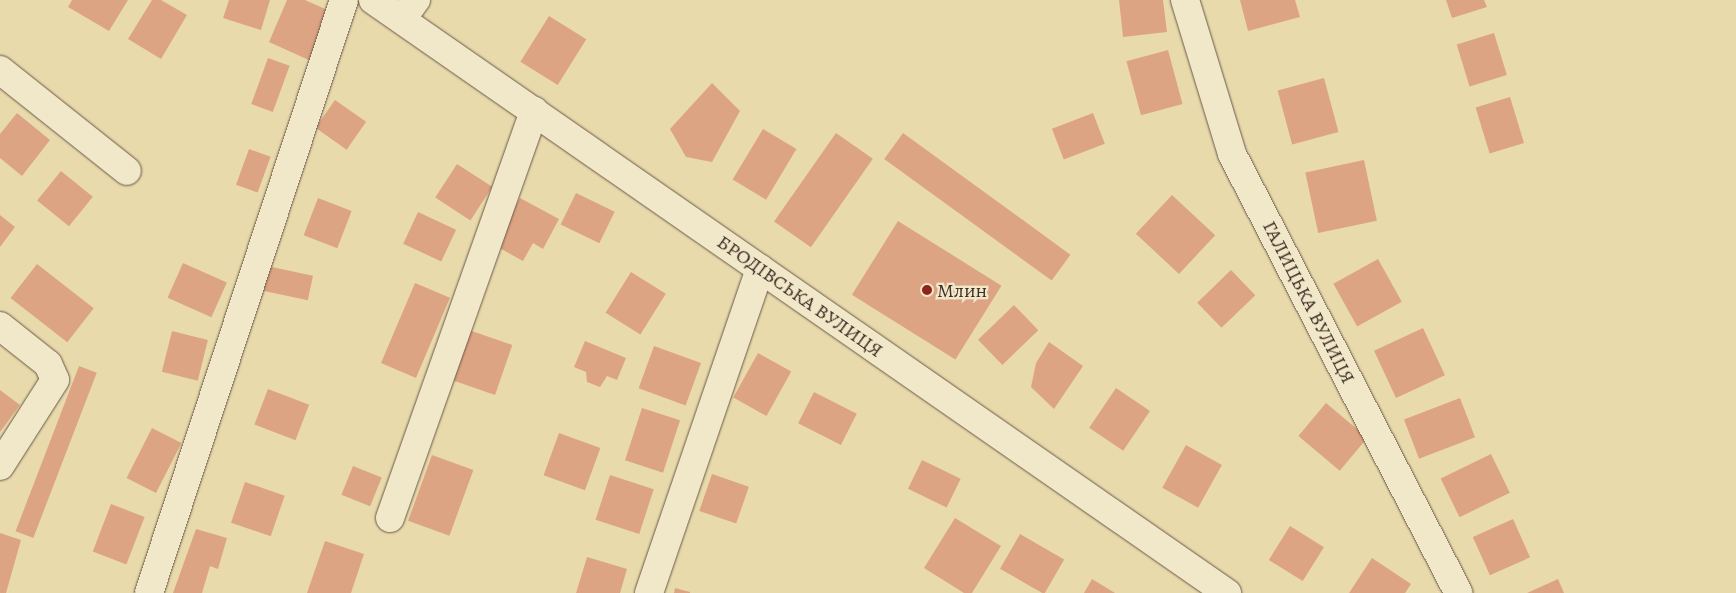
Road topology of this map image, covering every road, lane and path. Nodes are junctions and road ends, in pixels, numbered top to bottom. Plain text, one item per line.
1 (344, 0) edge
2 (373, 0) edge
3 (1185, 0) edge
4 (409, 10) edge
5 (0, 70) edge
6 (534, 111) junction
7 (127, 171) dead end
8 (760, 268) junction
9 (0, 326) edge
10 (0, 466) edge
11 (390, 518) dead end
12 (150, 593) edge
13 (649, 593) edge
14 (1227, 593) edge
15 (1459, 593) edge

1 - 12 street
2 - 4 street, БРОДІВСЬКА ВУЛИЦЯ
3 - 15 street, ГАЛИЦЬКА ВУЛИЦЯ
4 - 6 street, БРОДІВСЬКА ВУЛИЦЯ
5 - 7 street
6 - 8 street, БРОДІВСЬКА ВУЛИЦЯ
6 - 11 street
8 - 13 street
8 - 14 street, БРОДІВСЬКА ВУЛИЦЯ
9 - 10 street

